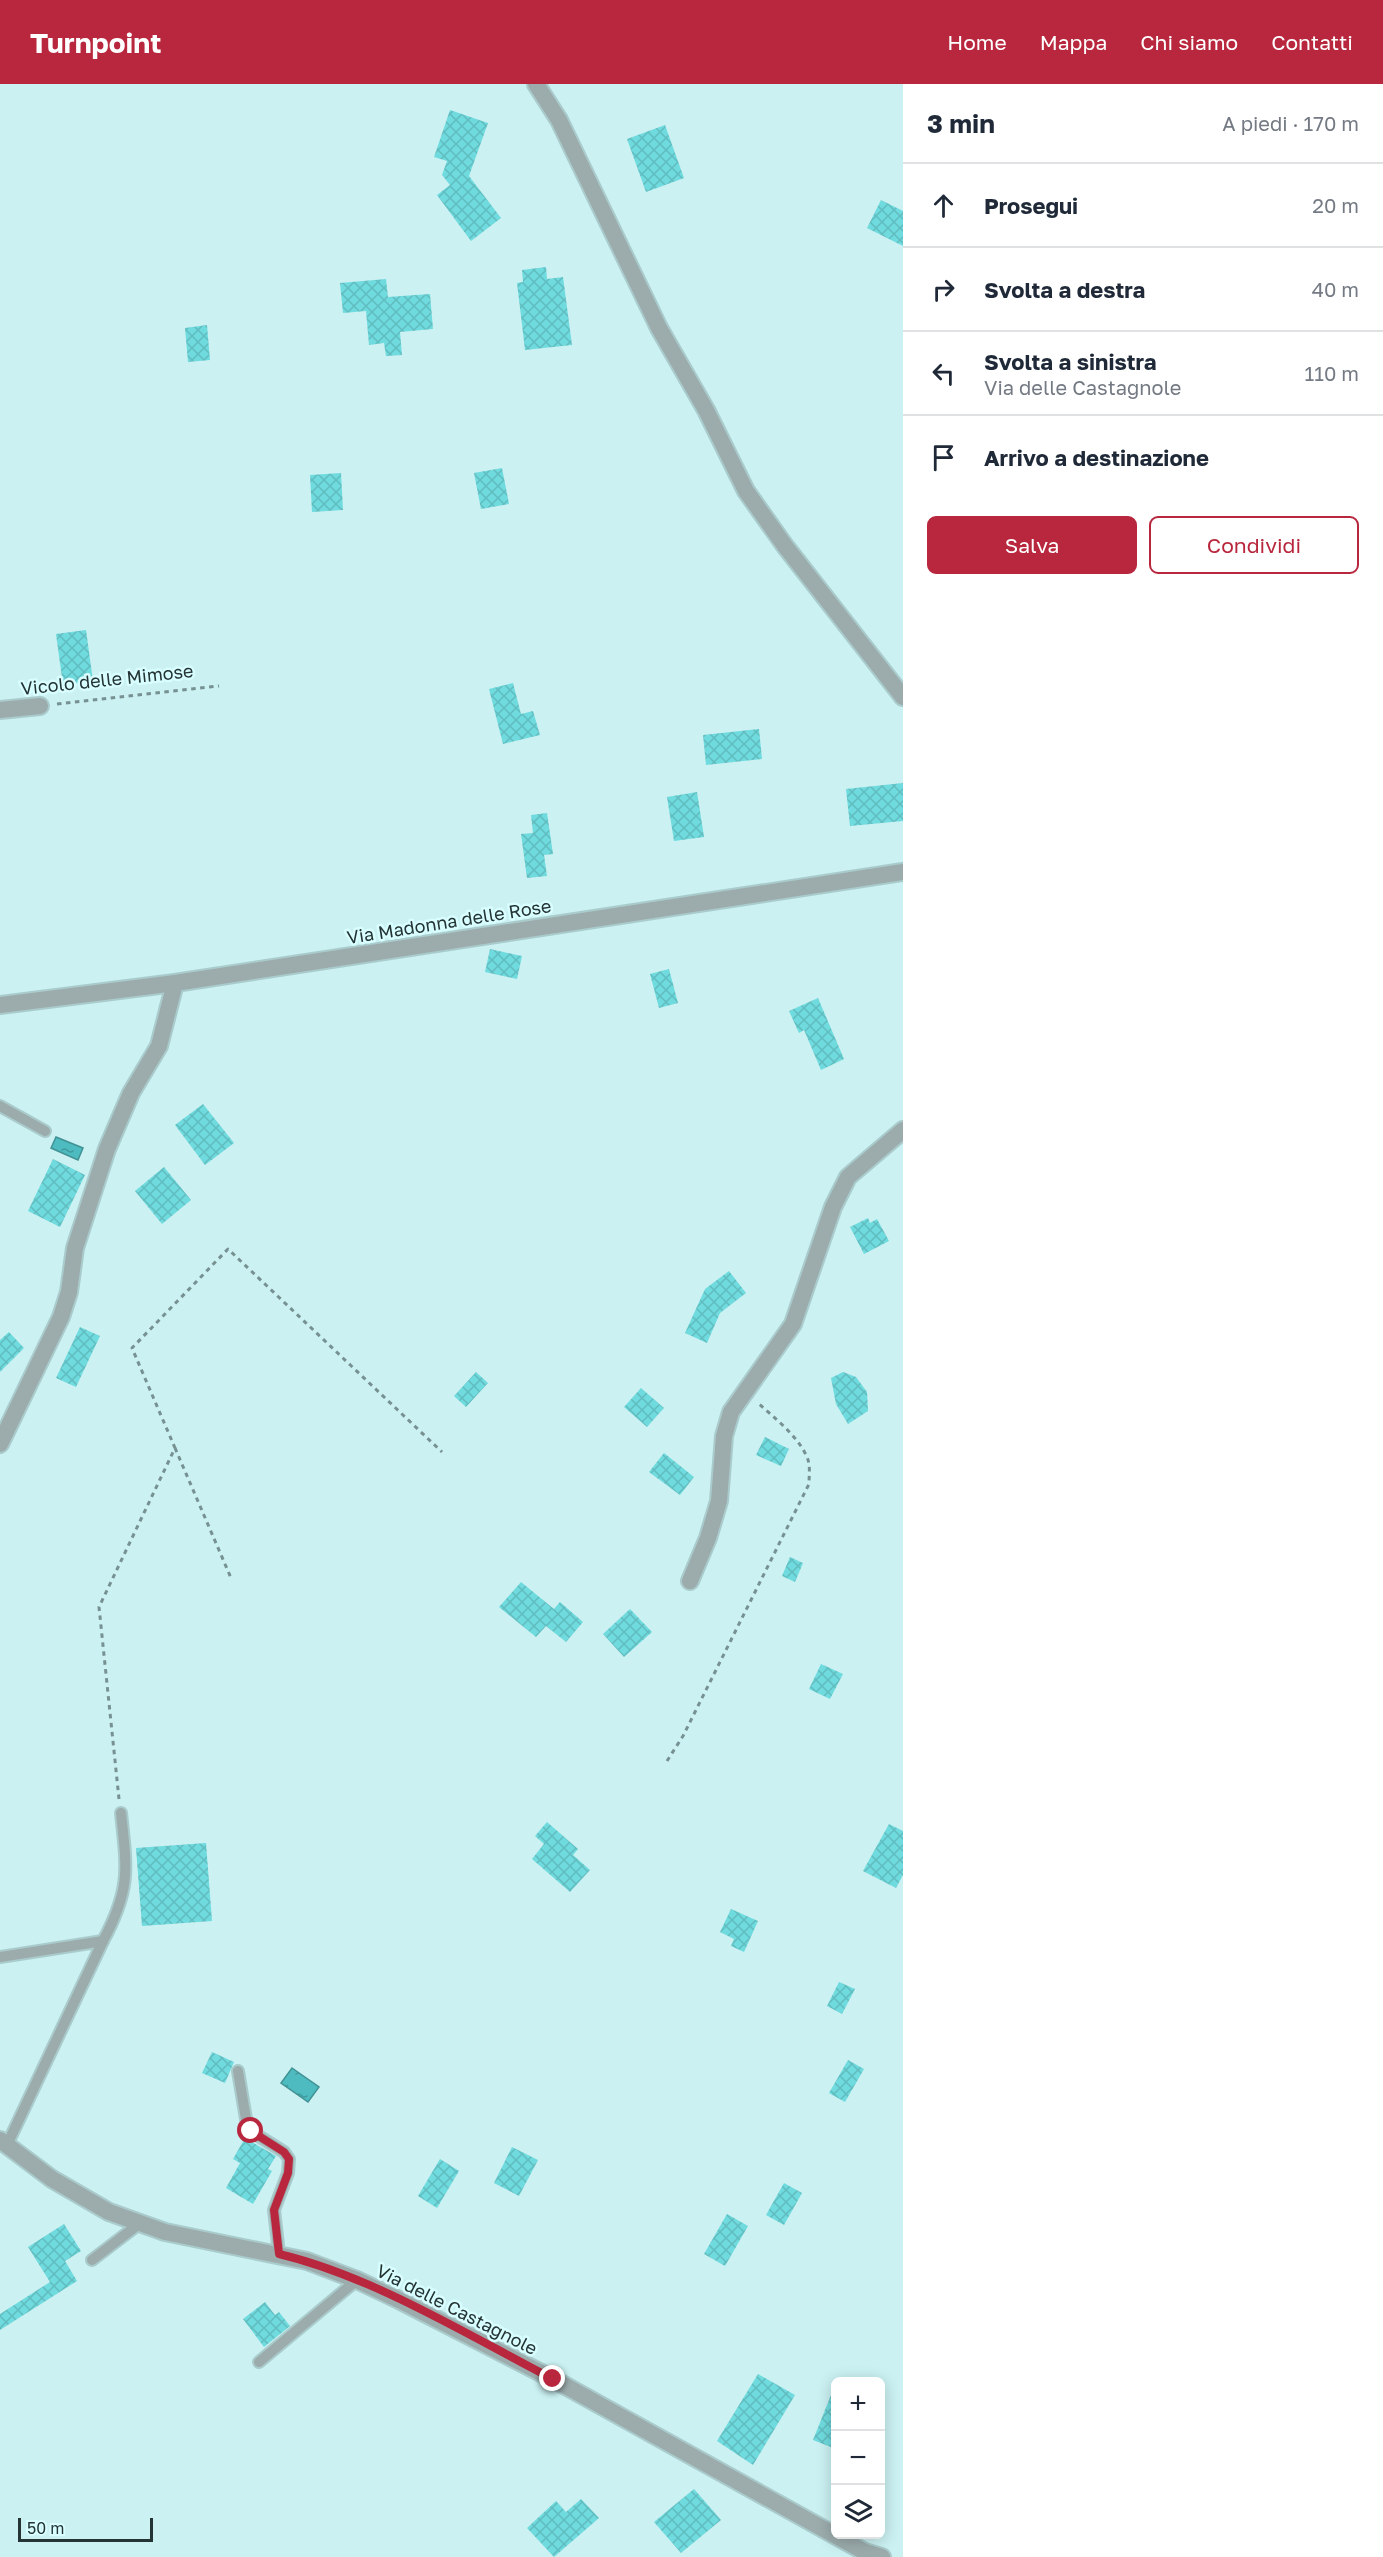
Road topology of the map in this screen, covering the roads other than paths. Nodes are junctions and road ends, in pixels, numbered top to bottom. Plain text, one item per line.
1 (536, 84) edge
2 (903, 697) edge
3 (40, 706) road end
4 (0, 710) edge
5 (903, 872) edge
6 (175, 983) junction
7 (0, 1005) edge
8 (0, 1106) edge
9 (903, 1130) edge
10 (45, 1131) dead end
11 (0, 1444) edge
12 (690, 1581) dead end
13 (121, 1813) road end
14 (103, 1941) junction
15 (0, 1957) edge
16 (238, 2071) dead end
17 (3, 2142) edge
18 (139, 2224) junction
19 (279, 2254) junction
20 (92, 2260) dead end
21 (357, 2280) junction
22 (259, 2362) dead end
23 (882, 2557) edge

1 - 2 street
3 - 4 street, Vicolo delle Mimose
5 - 6 street, Via Madonna delle Rose
6 - 7 street, Via Madonna delle Rose
6 - 11 street
8 - 10 lane
9 - 12 street
13 - 14 lane
14 - 15 lane
14 - 17 lane
16 - 19 lane
17 - 18 street, Via delle Castagnole
18 - 19 street, Via delle Castagnole
18 - 20 lane
19 - 21 street, Via delle Castagnole
21 - 22 lane
21 - 23 street, Via delle Castagnole

